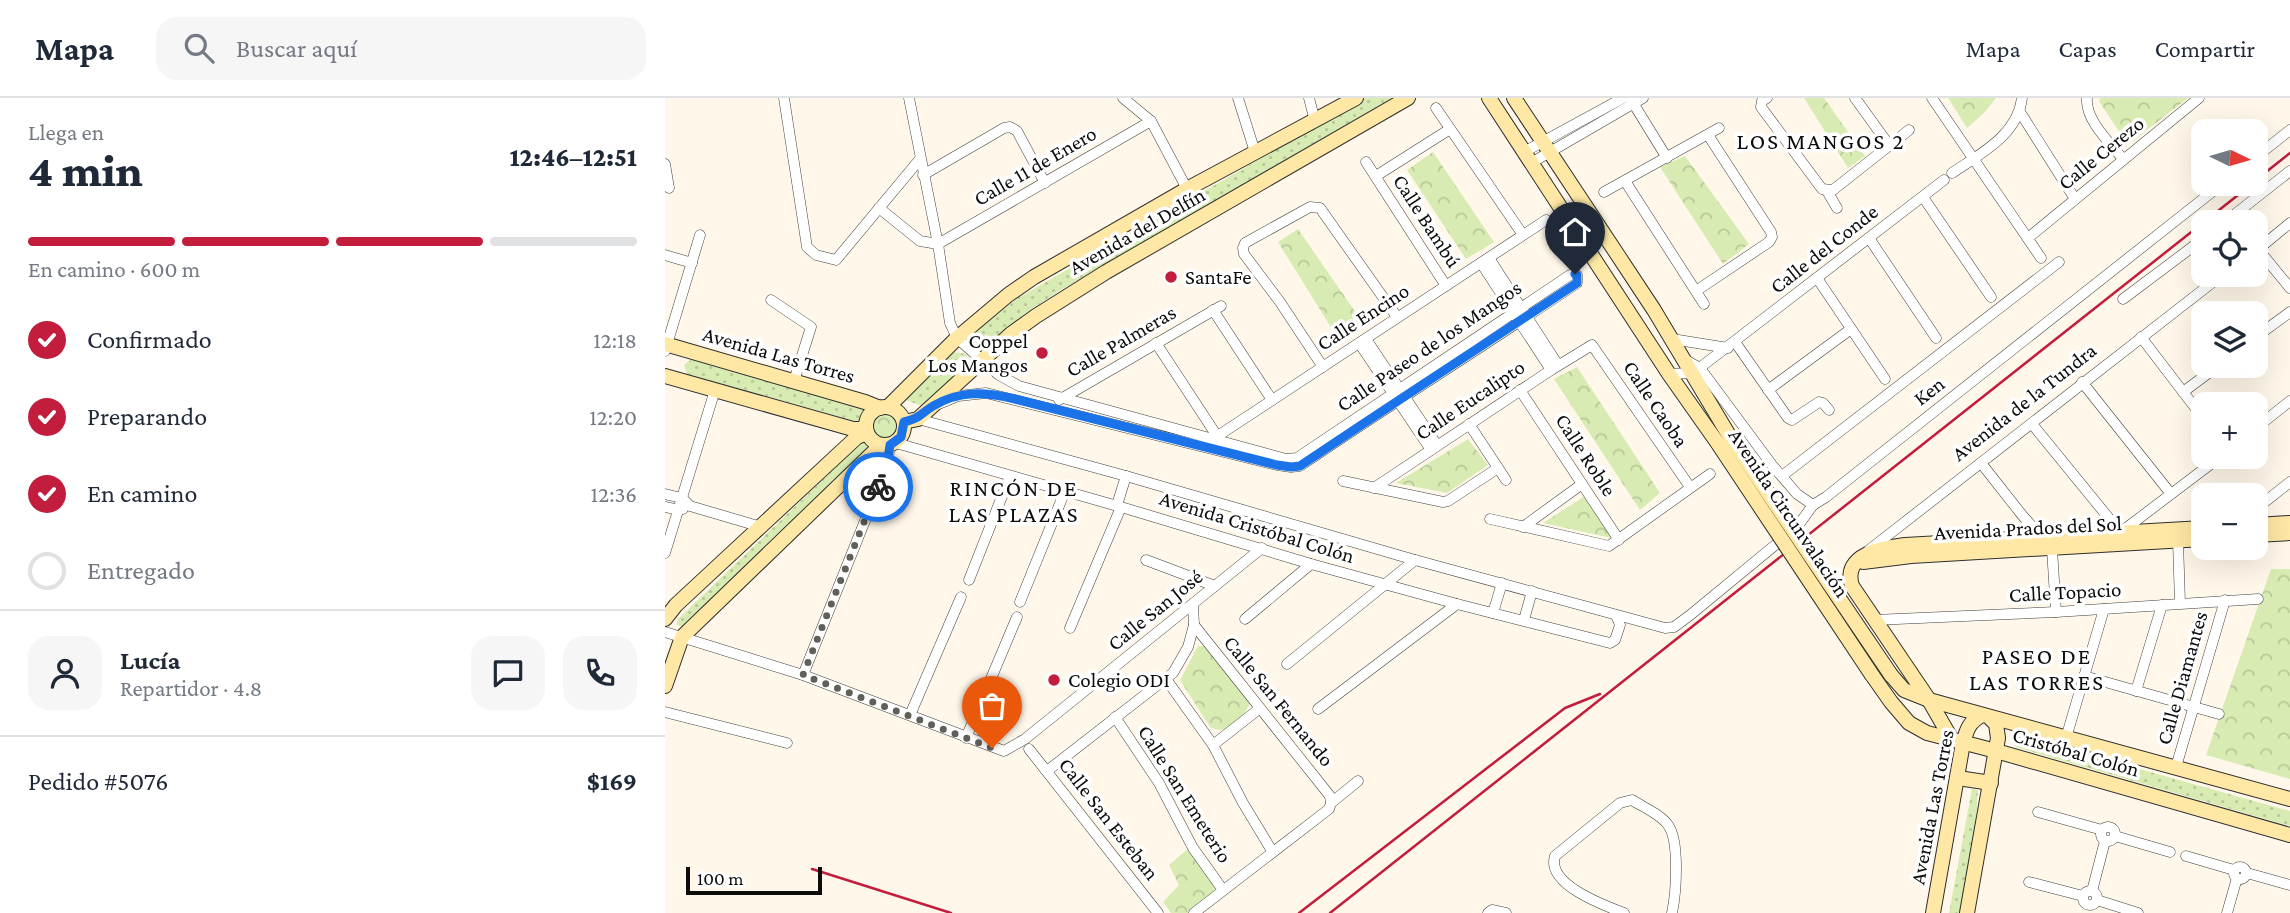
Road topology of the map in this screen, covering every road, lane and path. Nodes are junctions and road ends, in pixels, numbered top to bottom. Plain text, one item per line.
1 (785, 98) edge
2 (909, 98) edge
3 (1122, 98) edge
4 (1238, 98) edge
5 (1309, 98) edge
6 (1356, 98) edge
7 (1408, 98) edge
8 (1489, 98) edge
9 (1514, 98) edge
10 (1623, 98) edge
11 (1856, 98) edge
12 (1932, 98) edge
13 (2022, 98) edge
14 (2087, 98) edge
15 (2199, 98) edge
16 (1636, 100) edge
17 (1764, 100) edge
18 (1436, 108) dead end
19 (2020, 112) junction
20 (1151, 121) junction
21 (1315, 121) junction
22 (1719, 128) dead end
23 (1450, 129) junction
24 (1909, 130) dead end
25 (2290, 130) edge
26 (1570, 133) junction
27 (1708, 135) junction
28 (1889, 145) junction
29 (1546, 147) junction
30 (2268, 147) edge
31 (1255, 152) junction
32 (1528, 157) junction
33 (1667, 158) junction
34 (920, 159) junction
35 (1973, 159) junction
36 (2123, 159) junction
37 (1366, 162) dead end
38 (665, 164) edge
39 (2290, 171) edge
40 (923, 175) junction
41 (1376, 176) junction
42 (1625, 180) junction
43 (1045, 183) junction
44 (669, 188) dead end
45 (1187, 189) junction
46 (1827, 191) junction
47 (1604, 192) dead end
48 (2207, 196) edge
49 (1923, 197) junction
50 (2075, 199) junction
51 (879, 208) junction
52 (1837, 208) dead end
53 (2240, 210) edge
54 (1546, 220) dead end
55 (2290, 223) edge
56 (700, 235) dead end
57 (1523, 235) junction
58 (1869, 238) junction
59 (2028, 238) junction
60 (2268, 241) edge
61 (938, 244) junction
62 (2191, 248) edge
63 (665, 255) edge
64 (2041, 258) dead end
65 (1485, 260) junction
66 (2059, 262) dead end
67 (692, 263) junction
68 (2268, 263) edge
69 (1817, 278) junction
70 (1446, 286) junction
71 (2206, 287) edge
72 (2290, 288) edge
73 (1696, 291) junction
74 (1991, 297) dead end
75 (2123, 299) dead end
76 (771, 300) dead end
77 (1705, 304) dead end
78 (2290, 312) edge
79 (1521, 315) junction
80 (1397, 317) junction
81 (2268, 328) edge
82 (1851, 329) junction
83 (2141, 337) junction
84 (957, 338) junction
85 (1937, 338) dead end
86 (1672, 339) junction
87 (1362, 341) junction
88 (1156, 343) junction
89 (1731, 345) junction
90 (666, 346) edge
91 (1588, 346) joint
92 (982, 360) junction
93 (1323, 367) junction
94 (1555, 367) junction
95 (1696, 370) junction
96 (1669, 374) junction
97 (665, 376) edge
98 (2202, 378) edge
99 (1885, 379) dead end
100 (795, 381) junction
101 (2081, 382) junction
102 (715, 390) junction
103 (1520, 390) junction
104 (1768, 390) junction
105 (2183, 392) junction
106 (1398, 395) junction
107 (1061, 398) junction
108 (1272, 400) junction
109 (2290, 401) edge
110 (2191, 402) edge
111 (932, 407) junction
112 (884, 408) junction
113 (1051, 408) junction
114 (1829, 410) dead end
115 (2268, 418) edge
116 (911, 421) junction
117 (1469, 424) junction
118 (2032, 424) junction
119 (867, 431) junction
120 (1214, 438) junction
121 (1725, 441) junction
122 (889, 444) junction
123 (1202, 447) junction
124 (1434, 447) junction
125 (1981, 463) junction
126 (1498, 468) junction
127 (2204, 469) edge
128 (1710, 474) dead end
129 (1010, 476) junction
130 (1126, 476) junction
131 (1782, 476) junction
132 (1506, 480) dead end
133 (1343, 481) dead end
134 (2290, 482) edge
135 (1582, 484) junction
136 (1690, 487) junction
137 (1374, 488) junction
138 (1065, 491) junction
139 (665, 494) edge
140 (2171, 494) junction
141 (2268, 499) edge
142 (686, 502) junction
143 (1814, 505) junction
144 (1119, 506) junction
145 (665, 507) edge
146 (678, 510) junction
147 (1490, 519) dead end
148 (2290, 523) edge
149 (2268, 524) edge
150 (758, 526) junction
151 (1523, 527) junction
152 (2191, 529) edge
153 (2290, 533) edge
154 (2268, 534) edge
155 (2041, 536) junction
156 (2121, 538) junction
157 (1619, 540) junction
158 (2191, 540) edge
159 (2178, 541) junction
160 (1262, 548) junction
161 (2052, 549) junction
162 (665, 553) edge
163 (1860, 559) junction
164 (1146, 560) dead end
165 (1416, 561) junction
166 (1311, 564) junction
167 (969, 580) dead end
168 (1502, 583) junction
169 (1386, 585) junction
170 (1215, 586) junction
171 (1532, 591) junction
172 (961, 597) dead end
173 (2258, 598) dead end
174 (2225, 600) junction
175 (1020, 602) dead end
176 (2180, 603) junction
177 (1457, 604) junction
178 (1193, 605) junction
179 (2162, 605) junction
180 (2104, 609) junction
181 (2056, 612) junction
182 (1493, 613) junction
183 (1616, 615) junction
184 (1017, 617) dead end
185 (665, 619) edge
186 (1245, 619) dead end
187 (1524, 620) junction
188 (1874, 620) junction
189 (1194, 625) junction
190 (1674, 627) joint
191 (1070, 628) dead end
192 (665, 632) edge
193 (682, 637) junction
194 (1287, 664) dead end
195 (1905, 665) junction
196 (803, 675) junction
197 (1873, 676) joint
198 (1892, 676) junction
199 (2084, 676) junction
200 (1166, 678) junction
201 (665, 686) edge
202 (2136, 691) junction
203 (1930, 700) junction
204 (2193, 707) junction
205 (1259, 709) junction
206 (1318, 709) dead end
207 (665, 712) edge
208 (2218, 714) dead end
209 (910, 716) junction
210 (1986, 716) junction
211 (1115, 718) junction
212 (966, 738) junction
213 (2066, 738) junction
214 (1957, 741) junction
215 (787, 743) dead end
216 (1213, 745) junction
217 (1029, 749) dead end
218 (1996, 751) junction
219 (2176, 767) junction
220 (1047, 771) junction
221 (1958, 778) junction
222 (1358, 781) dead end
223 (1991, 783) junction
224 (2290, 799) edge
225 (1331, 803) junction
226 (2038, 812) dead end
227 (2290, 835) edge
228 (2108, 836) junction
229 (1272, 851) junction
230 (2170, 852) dead end
231 (2186, 856) dead end
232 (2239, 874) junction
233 (2029, 882) dead end
234 (2290, 885) edge
235 (1223, 890) junction
236 (2089, 901) edge
237 (1158, 913) edge
238 (1193, 913) edge
239 (1623, 913) edge
240 (1672, 913) edge
241 (1933, 913) edge
242 (1967, 913) edge
243 (2138, 913) edge
244 (2227, 913) edge

1 - 51 street
2 - 34 street
3 - 20 street
4 - 31 street
5 - 21 street
6 - 21 street, Avenida del Delfín
7 - 92 street, Avenida del Delfín
8 - 32 street, Avenida Circunvalación
9 - 29 street, Avenida Circunvalación
10 - 26 street
11 - 28 street
12 - 35 street
13 - 19 street
14 - 36 street
15 - 36 street, Calle Cerezo
16 - 26 street
16 - 33 street
17 - 46 street
18 - 23 street
19 - 35 street, Calle del Conde
19 - 50 street
20 - 43 street, Calle 11 de Enero
20 - 45 street
21 - 31 street, Avenida del Delfín
22 - 27 street
23 - 41 street, Calle Bambú
23 - 57 street
24 - 28 street
25 - 30 street
26 - 29 street
27 - 33 street
27 - 73 street
28 - 46 street
29 - 32 street
29 - 86 street, Avenida Circunvalación
31 - 45 street, Avenida del Delfín
32 - 96 street, Avenida Circunvalación
33 - 42 street
34 - 40 street
34 - 51 street
35 - 49 street, Calle del Conde
35 - 59 street
36 - 50 street, Calle Cerezo
37 - 41 street, Calle Bambú
38 - 44 street
39 - 53 street
40 - 43 street
40 - 61 street
41 - 70 street, Calle Bambú
42 - 47 street
42 - 73 street
43 - 61 street, Calle 11 de Enero
45 - 84 street, Avenida del Delfín
46 - 52 street
48 - 143 street, Ken
49 - 58 street, Calle del Conde
49 - 74 street
50 - 59 street, Calle Cerezo
51 - 61 street
54 - 57 street, Calle Encino
55 - 60 street
56 - 67 street
57 - 65 street, Calle Encino
58 - 69 street, Calle del Conde
58 - 85 street
59 - 64 street
61 - 84 street
62 - 75 street
63 - 67 street
65 - 70 street, Calle Encino
65 - 79 street
66 - 131 street
67 - 90 street
68 - 72 street
69 - 82 street
69 - 89 street, Calle del Conde
70 - 80 street, Calle Encino
71 - 83 street, Avenida de la Tundra
73 - 77 street
76 - 100 street
78 - 81 street
79 - 79 street, Calle Paseo de los Mangos
79 - 94 street
79 - 106 street, Calle Paseo de los Mangos
80 - 87 street, Calle Encino
80 - 93 street
82 - 99 street
82 - 104 street
83 - 101 street, Avenida de la Tundra
83 - 105 street
84 - 92 street, Calle Paseo de los Mangos
84 - 112 street, Avenida del Delfín
86 - 89 street
86 - 95 street, Avenida Circunvalación
87 - 93 street, Calle Encino
87 - 106 street
88 - 107 street, Calle Palmeras
88 - 108 street, Calle Palmeras
88 - 120 street
89 - 95 street
89 - 104 street
90 - 100 street, Avenida Las Torres
91 - 94 street, Calle Eucalipto
91 - 136 street, Calle Caoba
92 - 107 street, Calle Paseo de los Mangos
92 - 111 street, Avenida del Delfín
93 - 108 street, Calle Encino
94 - 103 street, Calle Eucalipto
95 - 96 street
95 - 121 street, Avenida Circunvalación
95 - 131 street
96 - 121 street, Avenida Circunvalación
97 - 102 street
98 - 105 street
100 - 112 street, Avenida Las Torres
101 - 118 street, Avenida de la Tundra
101 - 140 street
102 - 119 street
102 - 142 street
103 - 117 street, Calle Eucalipto
103 - 135 street, Calle Roble
104 - 114 street
105 - 110 street
106 - 120 street, Calle Paseo de los Mangos
106 - 123 street, Calle Paseo de los Mangos
106 - 124 street
107 - 113 street, Calle Palmeras
107 - 120 street, Calle Paseo de los Mangos
108 - 120 street, Calle Encino
109 - 115 street
111 - 113 street, Calle Paseo de los Mangos
111 - 116 street, Avenida del Delfín
112 - 116 street
112 - 119 street
113 - 123 street, Calle Paseo de los Mangos
116 - 122 street
116 - 130 street, Avenida Cristóbal Colón
117 - 124 street, Calle Eucalipto
117 - 126 street
118 - 125 street, Avenida de la Tundra
118 - 156 street
119 - 122 street
119 - 150 street
120 - 123 street, Calle Encino
121 - 197 street, Avenida Circunvalación, bridge
121 - 198 street, Avenida Circunvalación, bridge
122 - 129 street, Avenida Cristóbal Colón
122 - 193 street
122 - 196 street
124 - 137 street, Calle Eucalipto
125 - 155 street
125 - 163 street, Avenida de la Tundra
126 - 132 street
126 - 137 street
127 - 140 street
128 - 136 street
129 - 138 street, Avenida Cristóbal Colón
129 - 167 street
130 - 144 street
130 - 165 street, Avenida Cristóbal Colón
131 - 143 street
133 - 137 street
134 - 141 street
135 - 151 street
135 - 157 street, Calle Roble
136 - 157 street
138 - 144 street, Avenida Cristóbal Colón
138 - 175 street
139 - 142 street
140 - 156 street
142 - 146 street
142 - 150 street
143 - 190 street, Ken
144 - 160 street, Avenida Cristóbal Colón
144 - 191 street
145 - 146 street
146 - 162 street
147 - 151 street
148 - 149 street
150 - 185 street
151 - 157 street
152 - 156 street, Avenida Prados del Sol
153 - 154 street
155 - 156 street, Avenida Prados del Sol
155 - 161 street
155 - 163 street, Avenida Prados del Sol
156 - 159 street, Avenida Prados del Sol
156 - 161 street, Avenida Prados del Sol
158 - 159 street, Avenida Prados del Sol
159 - 176 street
160 - 166 street, Avenida Cristóbal Colón
160 - 170 street, Calle San José
161 - 163 street, Avenida Prados del Sol
161 - 181 street
163 - 188 street
164 - 170 street
165 - 168 street, Avenida Cristóbal Colón
165 - 169 street
166 - 169 street, Avenida Cristóbal Colón
166 - 186 street
168 - 171 street, Avenida Cristóbal Colón
168 - 182 street
169 - 177 street, Avenida Cristóbal Colón
169 - 194 street
170 - 178 street, Calle San José
171 - 183 street, Avenida Cristóbal Colón
171 - 187 street
172 - 209 street
173 - 174 street, Calle Topacio
174 - 176 street, Calle Topacio
174 - 204 street, Calle Diamantes
176 - 179 street, Calle Topacio
177 - 182 street, Avenida Cristóbal Colón
177 - 206 street
178 - 189 street
178 - 212 street, Calle San José
179 - 180 street, Calle Topacio
179 - 202 street
180 - 181 street, Calle Topacio
180 - 199 street
181 - 188 street, Calle Topacio
182 - 187 street, Avenida Cristóbal Colón
183 - 187 street, Avenida Cristóbal Colón
183 - 190 street, Avenida Cristóbal Colón
184 - 212 street
188 - 195 street
189 - 200 street
189 - 205 street, Calle San Fernando
192 - 193 street
193 - 196 street
193 - 201 street
195 - 198 street
195 - 203 street
196 - 209 street
197 - 214 street, Cristóbal Colón
198 - 203 street, Cristóbal Colón
199 - 202 street
199 - 213 street
200 - 211 street
200 - 216 street
202 - 204 street
203 - 210 street, Cristóbal Colón
203 - 214 street
204 - 208 street
204 - 219 street, Calle Diamantes
205 - 216 street
205 - 225 street, Calle San Fernando
207 - 215 street
209 - 212 street
210 - 213 street, Cristóbal Colón
210 - 214 street, Avenida Las Torres
210 - 218 street
211 - 220 street
211 - 235 street, Calle San Emeterio
213 - 219 street, Cristóbal Colón
214 - 218 street, Cristóbal Colón
214 - 221 street, Avenida Las Torres
216 - 229 street
217 - 220 street, Calle San Esteban
218 - 223 street
218 - 227 street, Cristóbal Colón
219 - 224 street, Cristóbal Colón
220 - 237 street, Calle San Esteban
221 - 223 street
221 - 241 street, Avenida Las Torres
222 - 225 street
223 - 242 street
225 - 229 street
226 - 228 street
228 - 230 street
228 - 236 street
229 - 235 street
231 - 232 street
232 - 234 street
232 - 244 street
233 - 236 street
235 - 238 street
236 - 243 street
239 - 240 street

